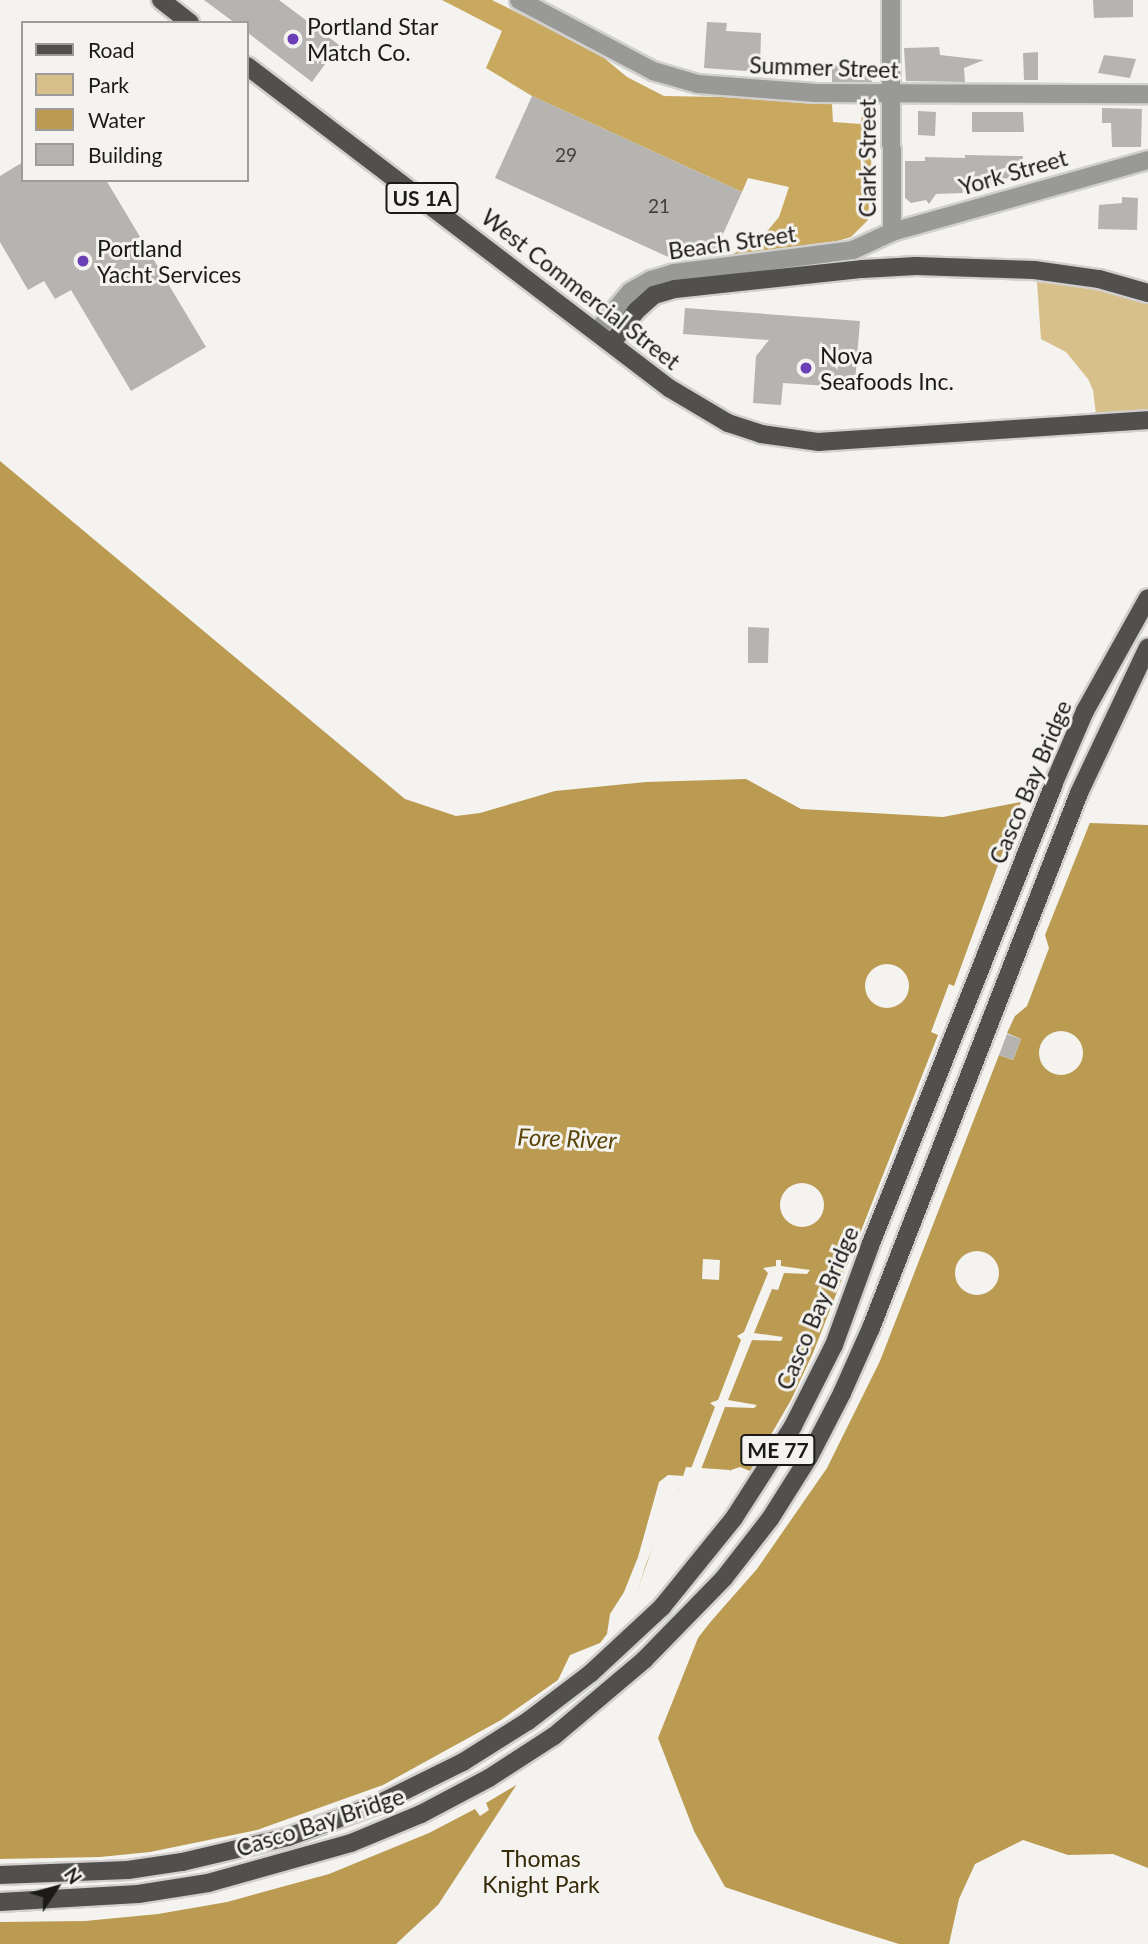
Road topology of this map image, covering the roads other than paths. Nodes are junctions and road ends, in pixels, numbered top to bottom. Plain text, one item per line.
1 (161, 0) edge
2 (519, 0) edge
3 (891, 0) edge
4 (187, 21) edge
5 (248, 67) edge
6 (891, 94) junction
7 (1148, 94) edge
8 (1148, 160) edge
9 (892, 232) junction
10 (1148, 293) edge
11 (597, 331) junction
12 (612, 343) junction
13 (1148, 421) edge
14 (1148, 598) edge
15 (1148, 647) edge
16 (0, 1875) edge
17 (0, 1902) edge

1 - 4 main road
2 - 6 street, Summer Street
3 - 6 street, Clark Street
5 - 11 main road, West Commercial Street / US 1A
6 - 7 street, Summer Street
6 - 9 street, Clark Street
8 - 9 street, York Street
9 - 11 street, Beach Street
10 - 12 main road
11 - 12 main road, West Commercial Street / US 1A
12 - 13 main road, West Commercial Street / US 1A
14 - 16 main road, Casco Bay Bridge / ME 77
15 - 17 main road, Casco Bay Bridge / ME 77

